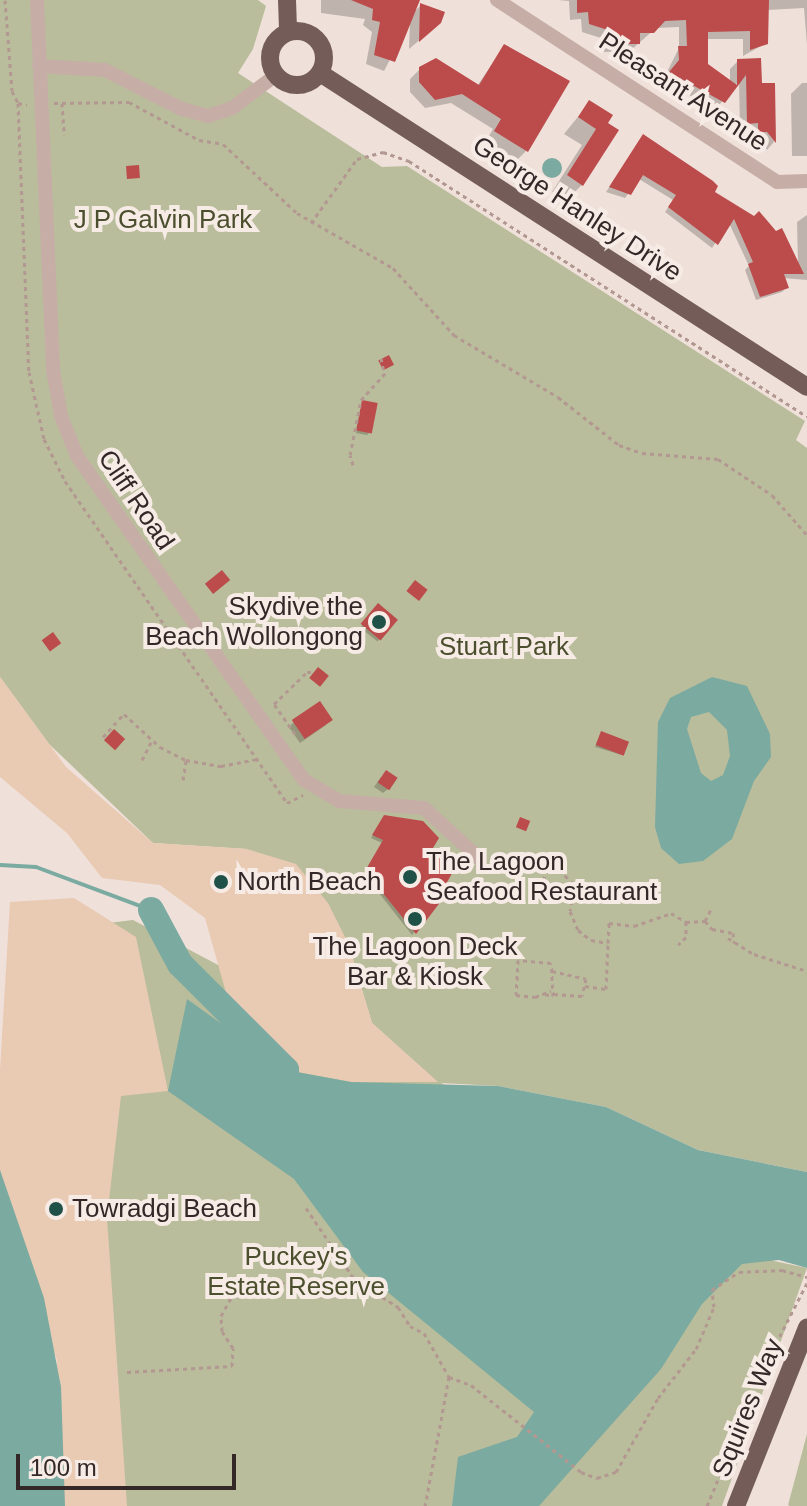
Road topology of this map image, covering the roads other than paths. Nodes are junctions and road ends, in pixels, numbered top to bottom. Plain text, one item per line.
1 (37, 0) edge
2 (287, 0) edge
3 (497, 0) edge
4 (288, 32) junction
5 (39, 66) junction
6 (320, 73) junction
7 (276, 75) junction
8 (807, 181) edge
9 (807, 387) edge
10 (480, 859) dead end
11 (807, 1328) edge
12 (736, 1506) edge

1 - 5 street, Cliff Road
2 - 4 main road
3 - 8 street, Pleasant Avenue
4 - 6 main road
4 - 7 main road
5 - 7 street
5 - 10 street, Cliff Road
6 - 7 main road
6 - 9 main road, George Hanley Drive
11 - 12 main road, Squires Way

